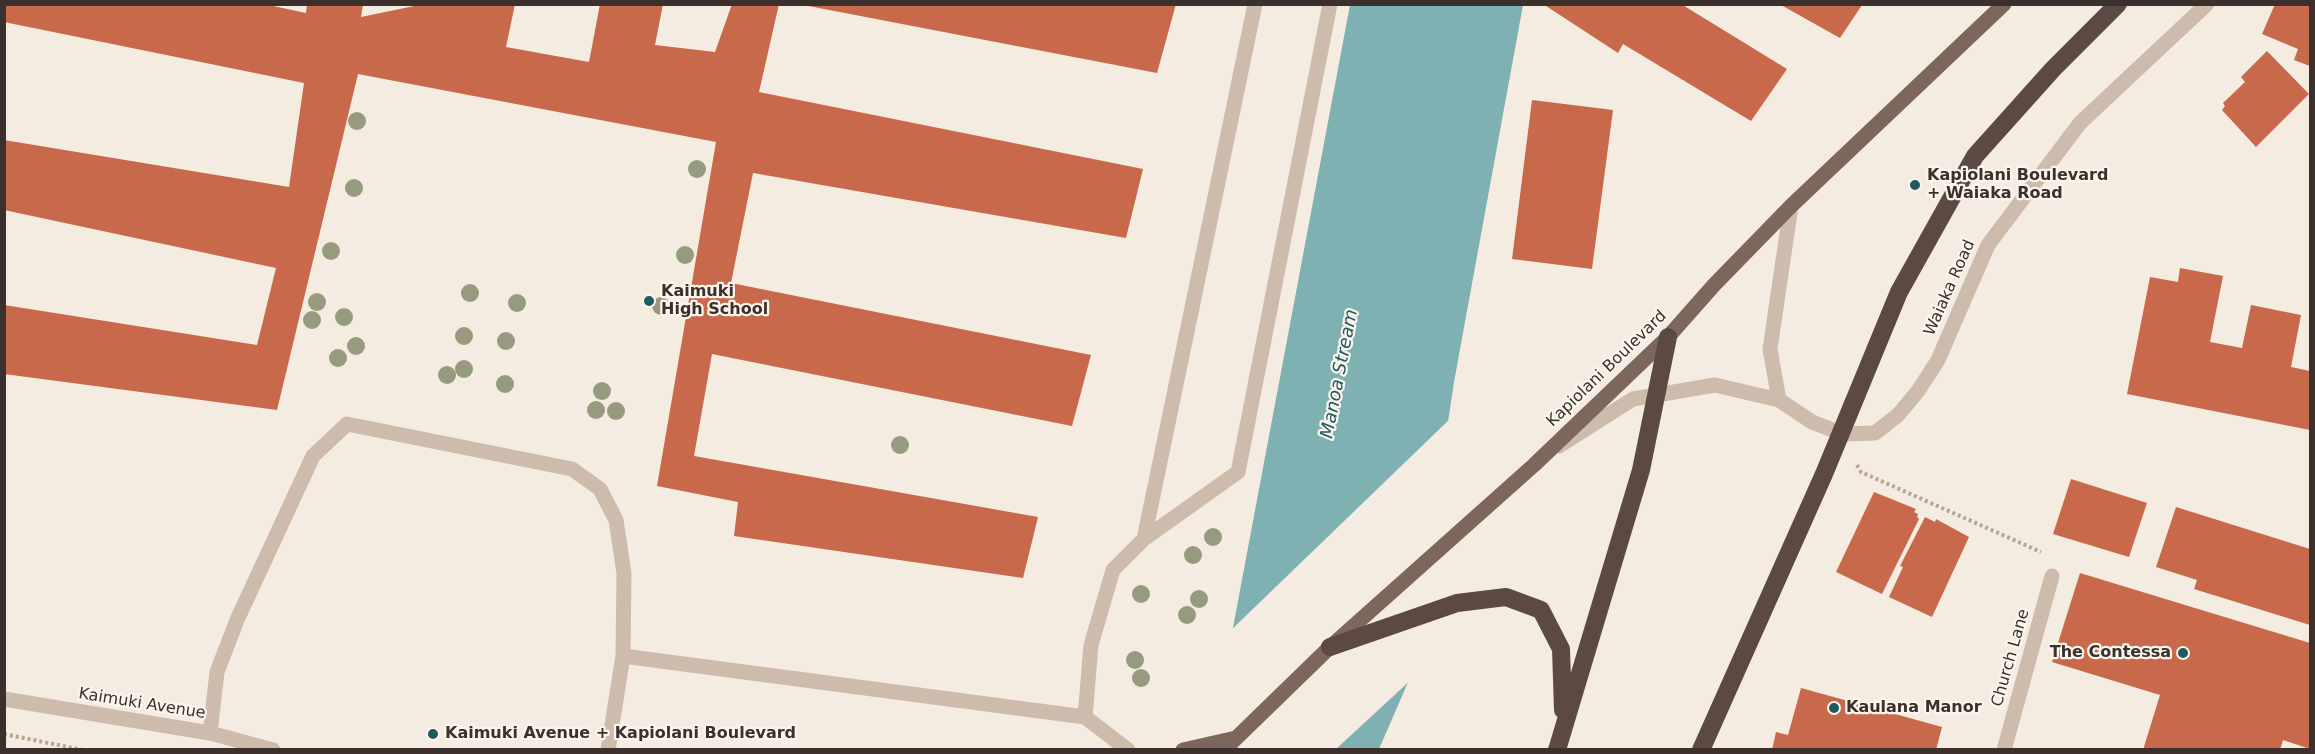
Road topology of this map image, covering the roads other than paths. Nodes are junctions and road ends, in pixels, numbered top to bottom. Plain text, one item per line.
1 (1255, 4) edge
2 (1330, 4) edge
3 (2004, 4) edge
4 (2118, 4) edge
5 (2207, 4) edge
6 (1791, 206) junction
7 (1668, 337) junction
8 (1656, 395) junction
9 (1779, 400) junction
10 (1542, 457) junction
11 (1144, 538) junction
12 (2052, 576) road end
13 (1330, 647) junction
14 (623, 656) junction
15 (4, 699) edge
16 (1085, 717) junction
17 (1564, 727) junction
18 (210, 733) junction
19 (1237, 738) junction
20 (273, 750) edge
21 (608, 750) edge
22 (1128, 750) edge
23 (1183, 750) edge
24 (1224, 750) edge
25 (1557, 750) edge
26 (1701, 750) edge
27 (2004, 750) edge

1 - 11 street
2 - 11 street
3 - 6 main road, Kapiolani Boulevard
4 - 26 highway
5 - 9 street, Waiaka Road
6 - 7 main road, Kapiolani Boulevard
6 - 9 street
7 - 8 highway
7 - 10 main road, Kapiolani Boulevard
8 - 9 street, Waiaka Road
8 - 10 street, Waiaka Road
8 - 17 highway
10 - 13 main road, Kapiolani Boulevard
11 - 16 street
12 - 27 street, Church Lane
13 - 17 highway
13 - 19 main road, Kapiolani Boulevard
14 - 16 street
14 - 18 street
14 - 21 street
15 - 18 street, Kaimuki Avenue
16 - 22 street
17 - 25 highway
18 - 20 street, Kaimuki Avenue
19 - 23 main road
19 - 24 main road, Kapiolani Boulevard

